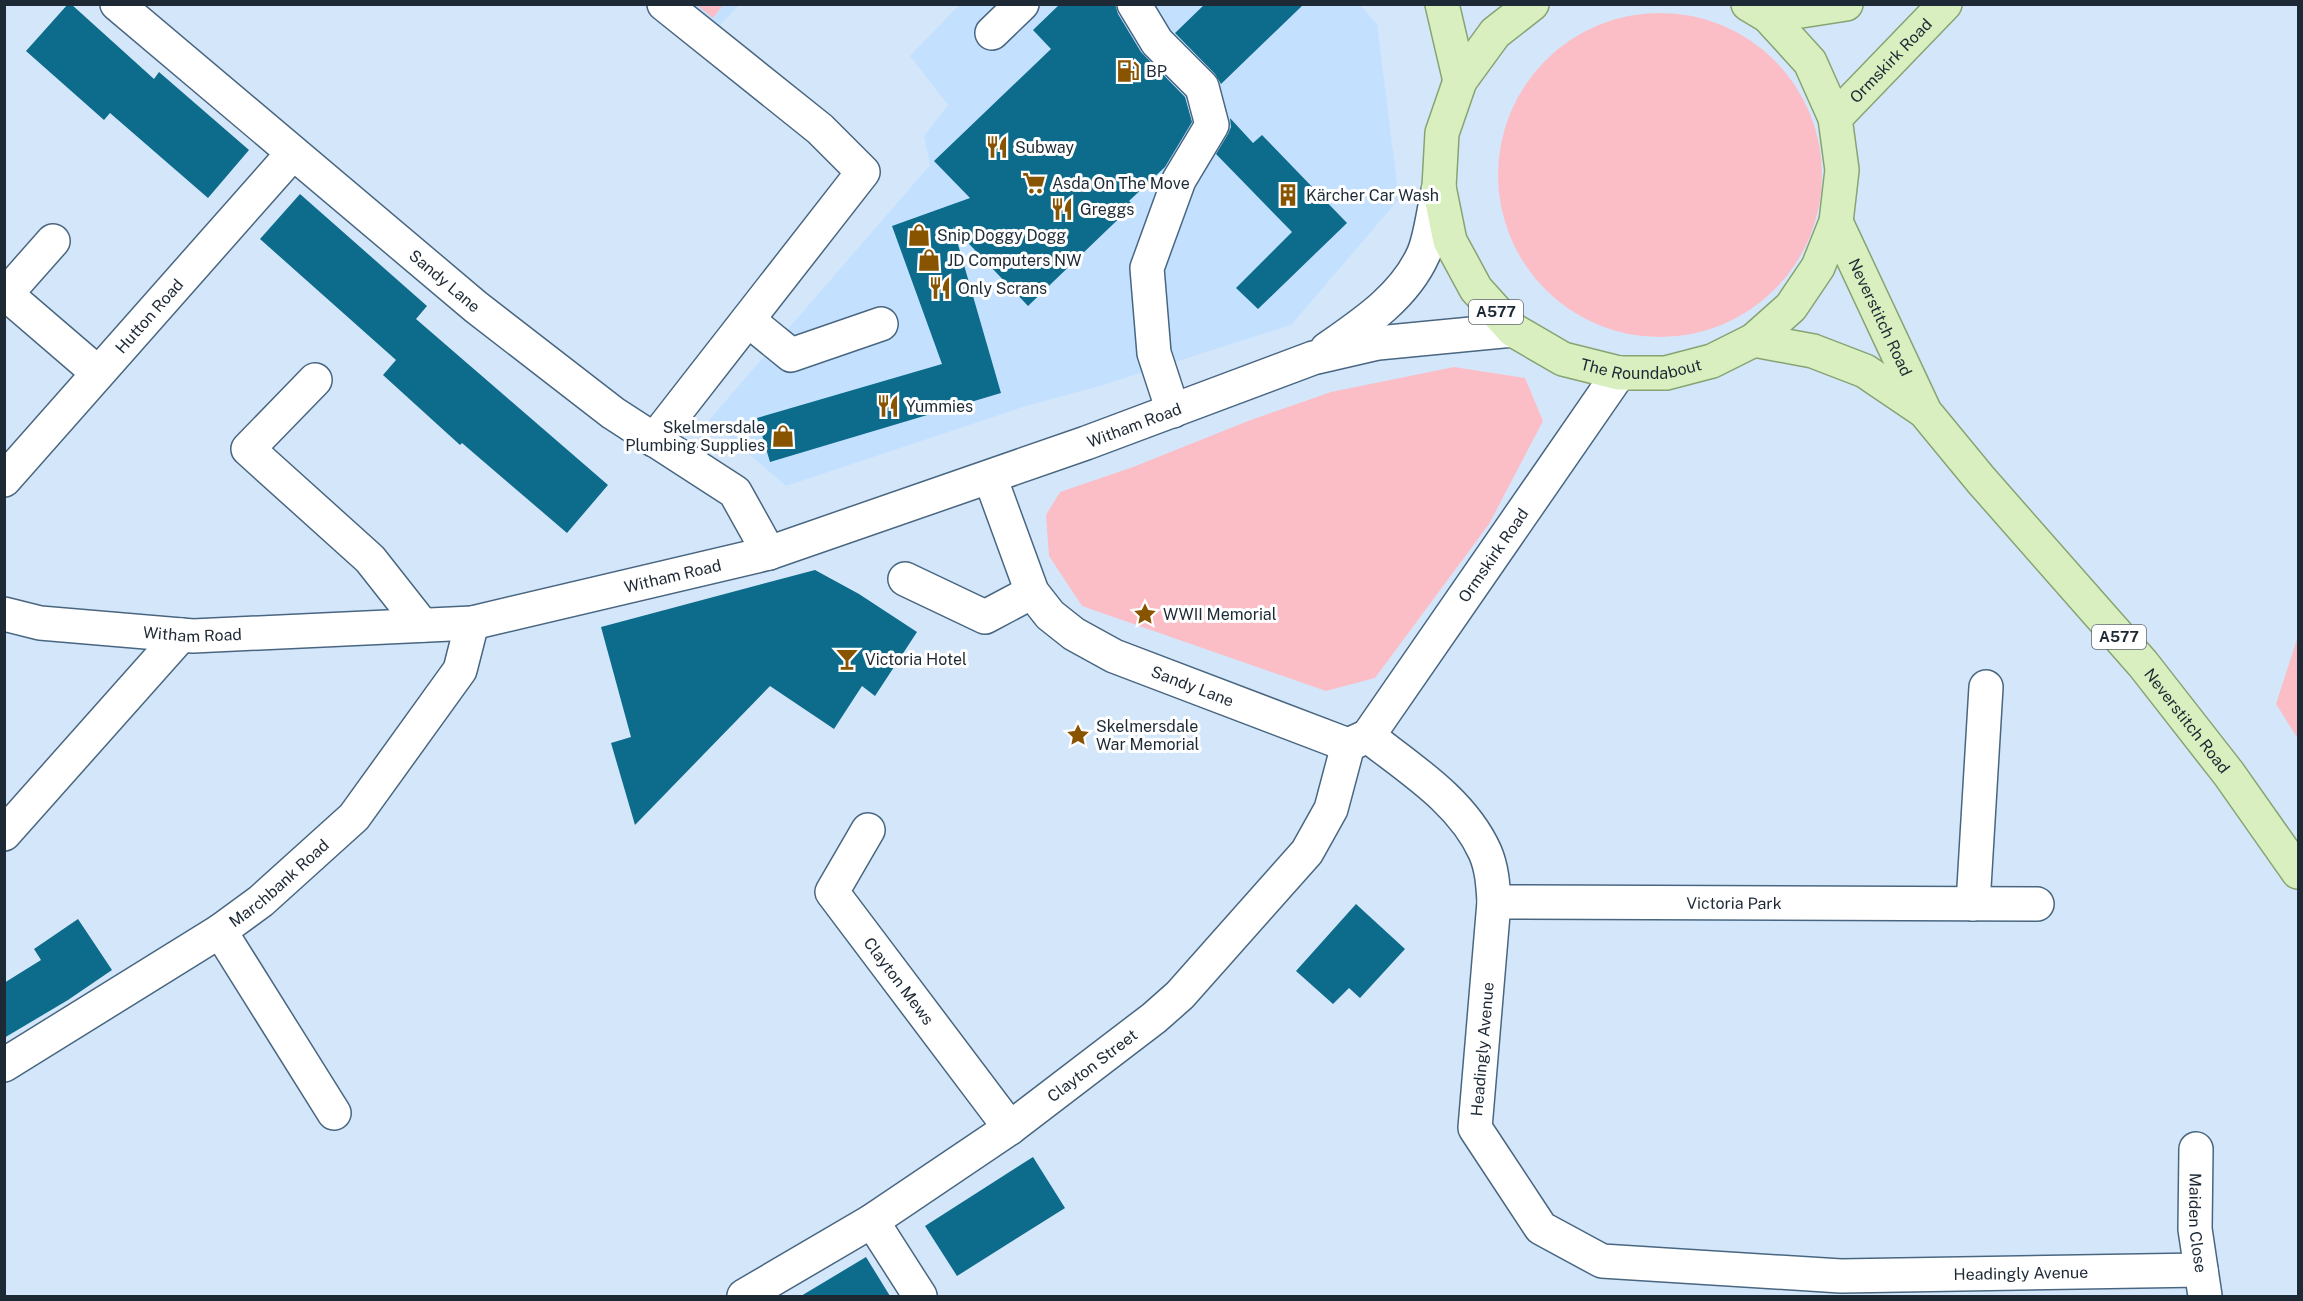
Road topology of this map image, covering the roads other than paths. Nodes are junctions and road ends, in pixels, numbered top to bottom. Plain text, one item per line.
1 (117, 4) edge
2 (664, 4) edge
3 (1022, 4) edge
4 (1134, 4) edge
5 (1442, 4) edge
6 (1532, 4) edge
7 (1846, 4) edge
8 (1945, 4) edge
9 (1758, 10) edge
10 (992, 33) dead end
11 (1460, 81) junction
12 (1835, 118) junction
13 (293, 153) junction
14 (1439, 187) junction
15 (1836, 222) junction
16 (53, 241) dead end
17 (748, 320) junction
18 (881, 324) dead end
19 (1513, 330) junction
20 (1754, 340) junction
21 (1313, 358) junction
22 (98, 373) junction
23 (1619, 373) junction
24 (315, 380) dead end
25 (1173, 411) junction
26 (1926, 412) junction
27 (654, 440) junction
28 (990, 477) junction
29 (4, 480) edge
30 (769, 553) junction
31 (905, 579) dead end
32 (1032, 592) junction
33 (4, 614) edge
34 (472, 623) junction
35 (422, 625) junction
36 (181, 635) junction
37 (1986, 687) dead end
38 (1358, 741) junction
39 (868, 830) dead end
40 (4, 834) edge
41 (2298, 872) edge
42 (1494, 902) junction
43 (1973, 904) junction
44 (2037, 904) dead end
45 (220, 931) junction
46 (4, 1065) edge
47 (334, 1113) dead end
48 (1010, 1128) junction
49 (2196, 1149) dead end
50 (872, 1221) junction
51 (2203, 1283) edge
52 (1843, 1286) edge
53 (744, 1296) edge
54 (920, 1296) edge

1 - 13 street, Sandy Lane
2 - 17 street
3 - 10 street
4 - 25 street
5 - 11 main road
6 - 11 main road, The Roundabout / A577
7 - 9 main road, A577
8 - 12 main road, Ormskirk Road
9 - 12 main road, The Roundabout / A577
11 - 14 main road, The Roundabout / A577
12 - 15 main road, The Roundabout / A577
13 - 22 street, Hutton Road
13 - 27 street, Sandy Lane
14 - 19 main road, The Roundabout / A577
14 - 21 street, Witham Road
15 - 20 main road, The Roundabout / A577
15 - 26 main road, Neverstitch Road / A577
16 - 22 street
17 - 18 street
17 - 27 street
19 - 21 street, Witham Road
19 - 23 main road, The Roundabout / A577
20 - 23 main road, The Roundabout / A577
20 - 26 main road, Neverstitch Road / A577
21 - 25 street, Witham Road
22 - 29 street, Hutton Road
23 - 38 street, Ormskirk Road
24 - 35 street
25 - 28 street, Witham Road
26 - 41 main road, Neverstitch Road / A577
27 - 30 street, Sandy Lane
28 - 30 street, Witham Road
28 - 32 street, Sandy Lane
30 - 34 street, Witham Road
31 - 32 street
32 - 38 street, Sandy Lane
33 - 36 street, Witham Road
34 - 35 street, Witham Road
34 - 45 street, Marchbank Road
35 - 36 street, Witham Road
36 - 40 street
37 - 43 street
38 - 42 street, Headingly Avenue
38 - 48 street, Clayton Street
39 - 48 street, Clayton Mews
42 - 43 street, Victoria Park
42 - 52 street, Headingly Avenue
43 - 44 street, Victoria Park
45 - 46 street, Marchbank Road
45 - 47 street
48 - 50 street, Clayton Street
49 - 51 street, Maiden Close
50 - 53 street, Clayton Street
50 - 54 street
51 - 52 street, Headingly Avenue

